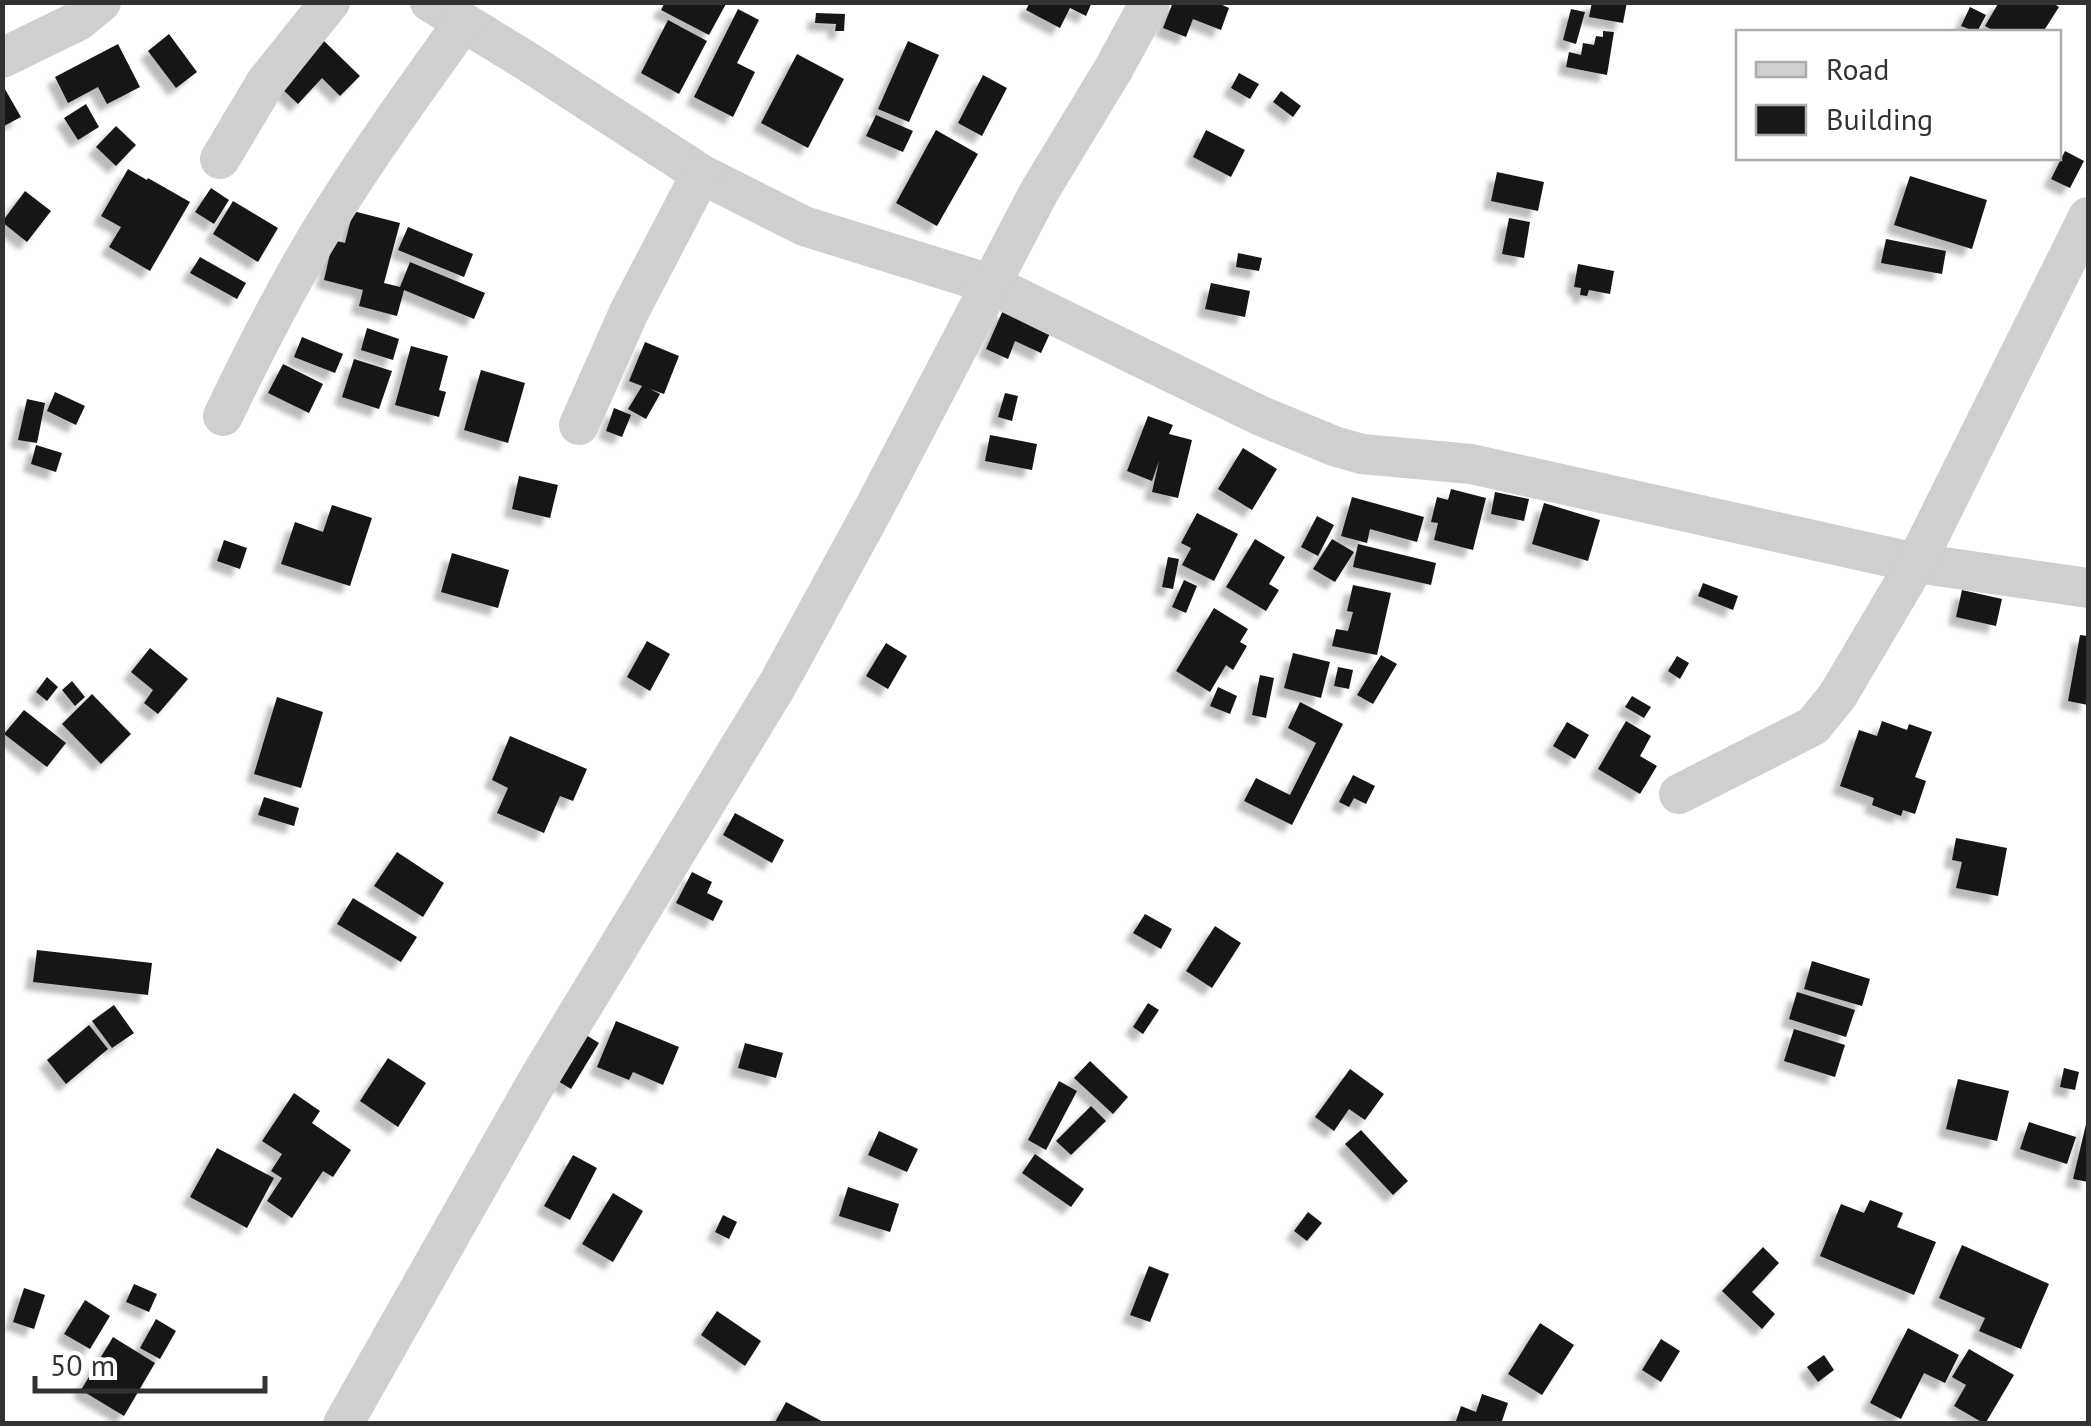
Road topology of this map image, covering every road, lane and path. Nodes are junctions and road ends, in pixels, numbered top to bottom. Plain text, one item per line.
1 (101, 2) edge
2 (330, 2) edge
3 (1150, 2) edge
4 (447, 13) edge
5 (2, 58) edge
6 (220, 159) dead end
7 (701, 174) junction
8 (2088, 217) edge
9 (990, 284) junction
10 (223, 416) dead end
11 (580, 424) dead end
12 (1916, 563) junction
13 (2088, 588) edge
14 (1679, 794) dead end
15 (343, 1424) edge

1 - 5 street
2 - 6 street
3 - 9 street
4 - 7 street
4 - 10 street
7 - 9 street
7 - 11 street
8 - 12 street
9 - 12 street
9 - 15 street
12 - 13 street
12 - 14 street

